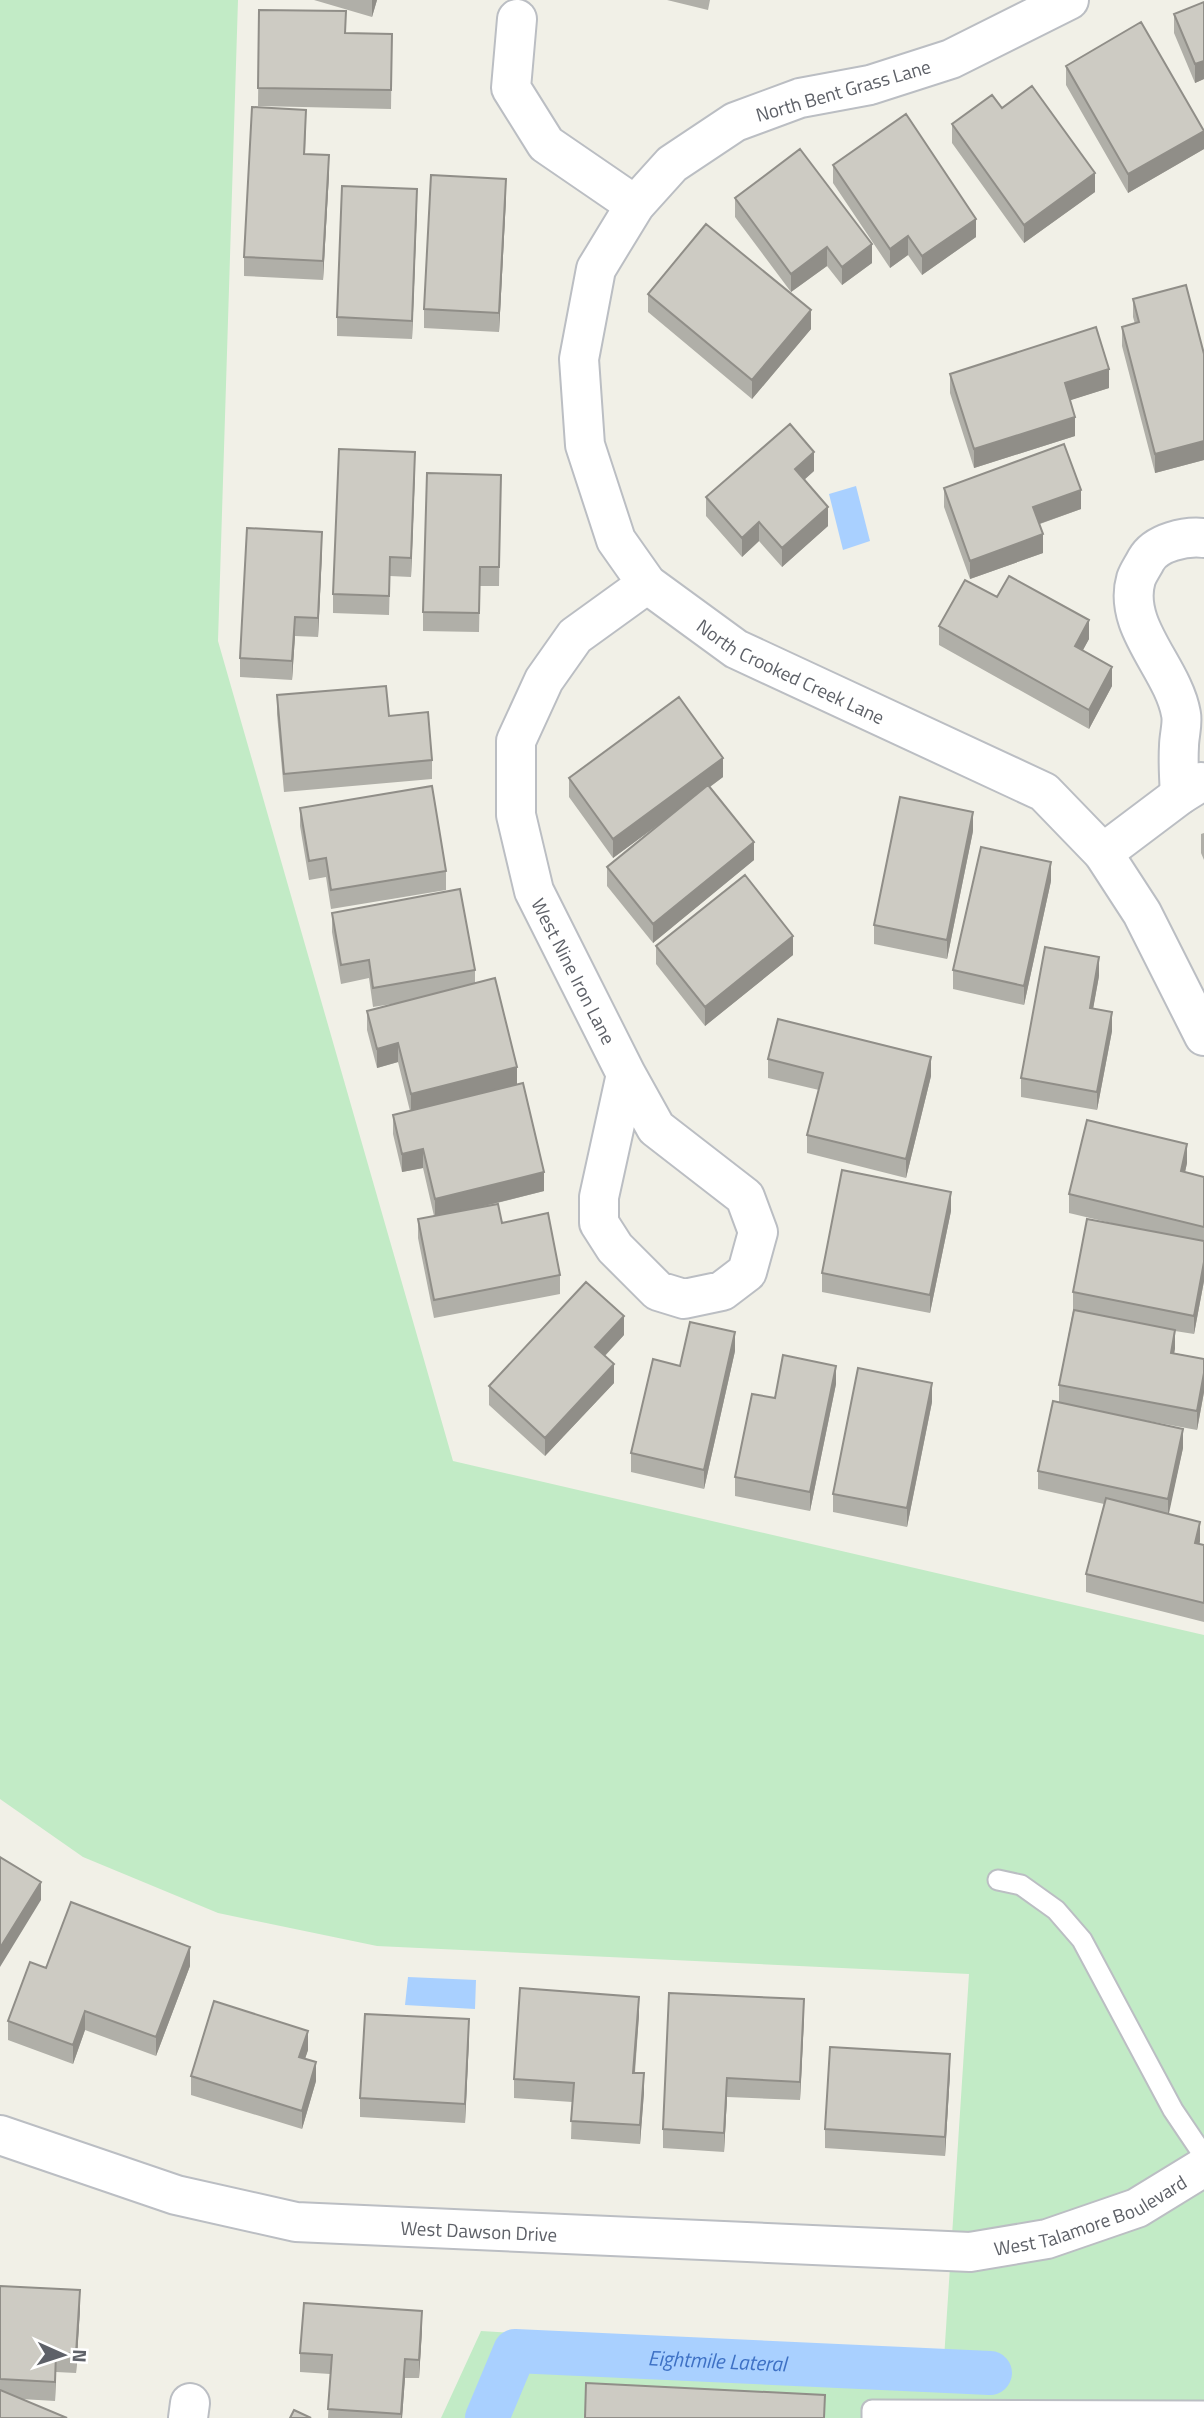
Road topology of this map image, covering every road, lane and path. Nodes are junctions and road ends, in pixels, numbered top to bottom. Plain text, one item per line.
1 (1069, 0) edge
2 (517, 19) dead end
3 (635, 205) junction
4 (1204, 538) edge
5 (647, 584) junction
6 (1192, 787) edge
7 (1103, 853) junction
8 (1204, 1036) edge
9 (626, 1074) junction
10 (998, 1880) dead end
11 (0, 2135) edge
12 (1204, 2155) edge
13 (1204, 2167) edge
14 (970, 2252) joint
15 (1204, 2411) edge
16 (1081, 2416) edge
17 (872, 2418) edge

1 - 3 street, North Bent Grass Lane
2 - 3 street
3 - 5 street, North Crooked Creek Lane
4 - 6 street
5 - 7 street, North Crooked Creek Lane
5 - 9 street, West Nine Iron Lane
6 - 7 street
7 - 8 street, North Crooked Creek Lane
9 - 9 street, West Nine Iron Lane
10 - 12 lane
11 - 14 street, West Dawson Drive
13 - 14 street, West Talamore Boulevard
15 - 16 lane
16 - 17 lane

